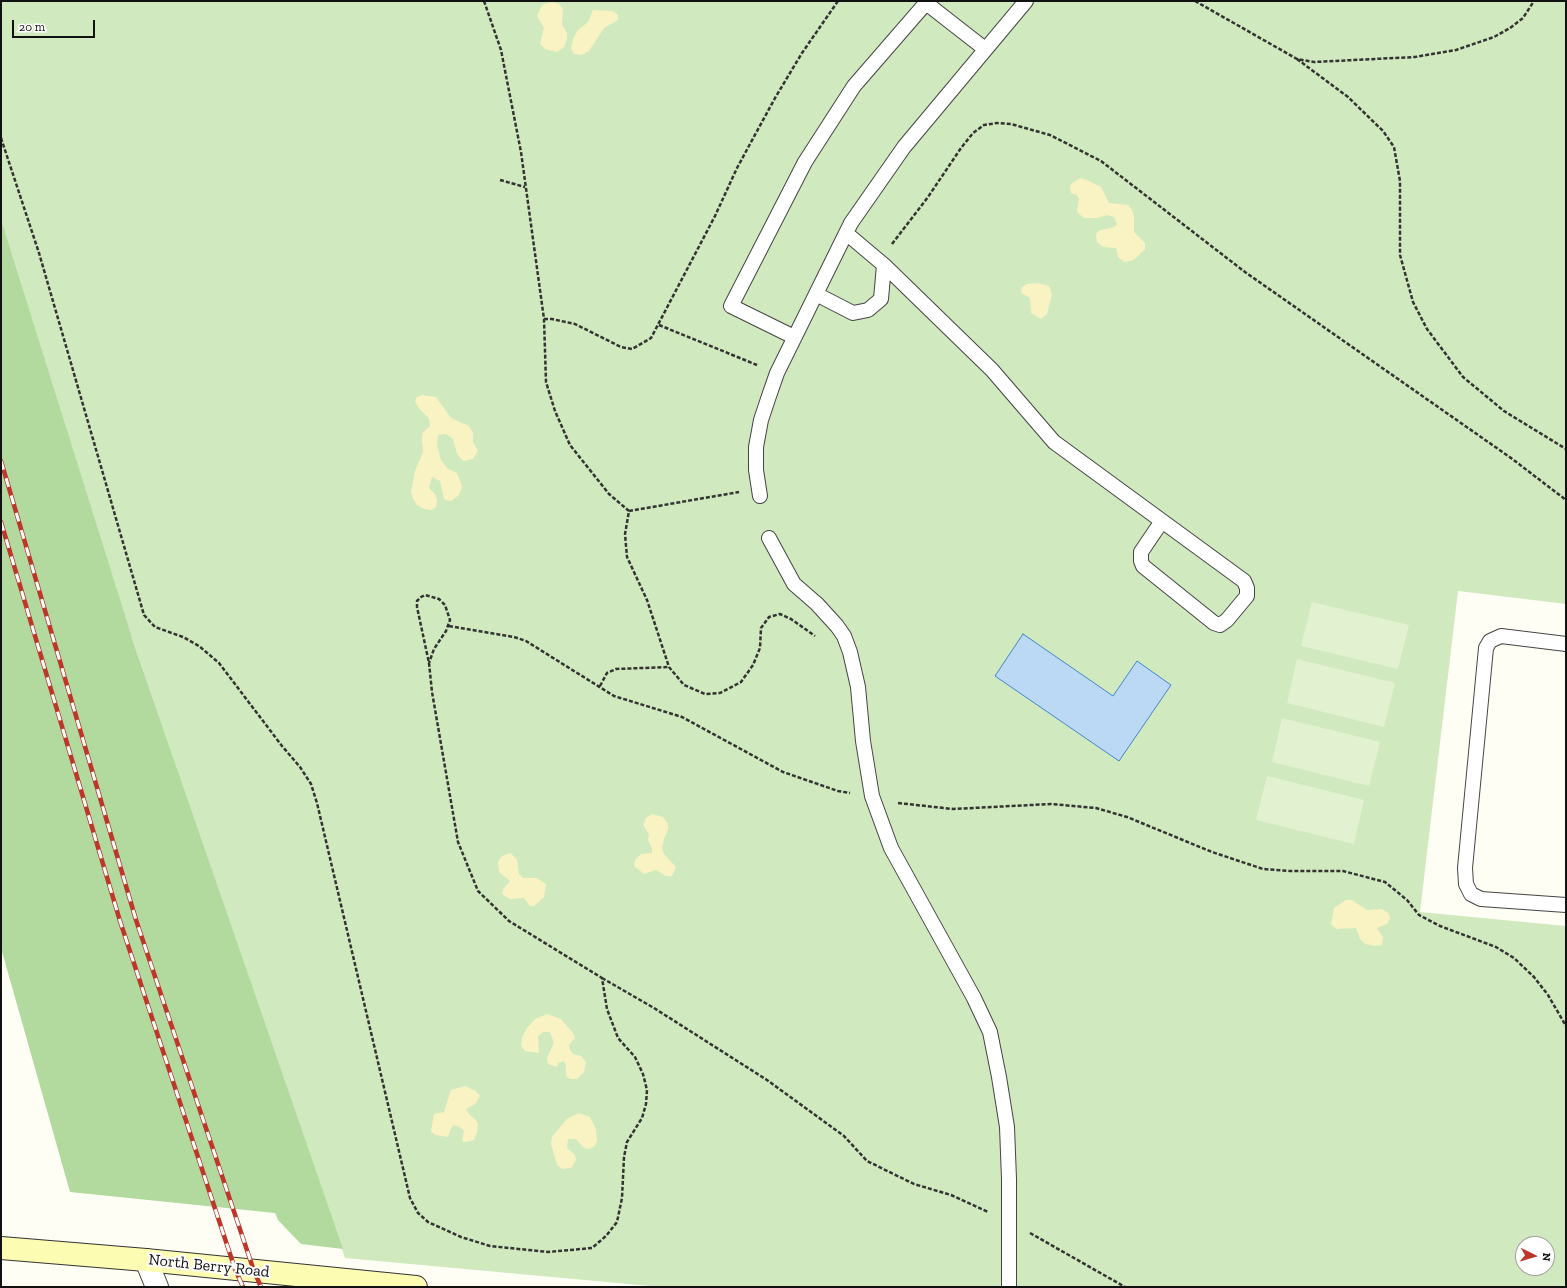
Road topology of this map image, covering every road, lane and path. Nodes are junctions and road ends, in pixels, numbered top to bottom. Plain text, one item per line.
1 (484, 1) edge
2 (838, 1) edge
3 (1026, 1) edge
4 (1195, 1) edge
5 (1534, 1) edge
6 (985, 49) junction
7 (1297, 59) junction
8 (1, 138) edge
9 (500, 180) dead end
10 (525, 187) junction
11 (846, 233) junction
12 (884, 266) junction
13 (816, 294) junction
14 (544, 319) junction
15 (659, 325) junction
16 (794, 337) junction
17 (777, 373) junction
18 (1566, 449) edge
19 (759, 492) joint
20 (1566, 500) edge
21 (629, 511) junction
22 (1162, 521) junction
23 (769, 538) dead end
24 (449, 626) junction
25 (844, 636) junction
26 (1566, 644) edge
27 (429, 663) junction
28 (669, 667) junction
29 (600, 686) junction
30 (872, 796) junction
31 (1566, 905) edge
32 (602, 978) junction
33 (1566, 1026) edge
34 (1010, 1223) junction
35 (1, 1248) edge
36 (146, 1260) junction
37 (156, 1287) edge
38 (416, 1287) edge
39 (1009, 1287) edge
40 (1125, 1287) edge

1 - 10 path
2 - 15 path
3 - 6 lane
4 - 7 path
5 - 7 path
6 - 11 lane
6 - 16 lane
7 - 18 path
8 - 32 path
9 - 10 path
10 - 14 path
11 - 12 lane
11 - 13 lane
12 - 13 lane
12 - 20 path
12 - 22 lane
13 - 16 lane
14 - 15 path
14 - 21 path
15 - 17 path
16 - 17 lane
17 - 19 lane
19 - 21 path
21 - 28 path
22 - 22 lane
23 - 25 lane
24 - 27 path
24 - 27 path
24 - 29 path
25 - 28 path
25 - 30 lane
26 - 31 lane
27 - 32 path
28 - 29 path
29 - 30 path
30 - 33 path
30 - 34 lane
32 - 34 path
34 - 39 lane
34 - 40 path
35 - 36 main road, North Berry Road
36 - 37 street
36 - 38 main road, North Berry Road

